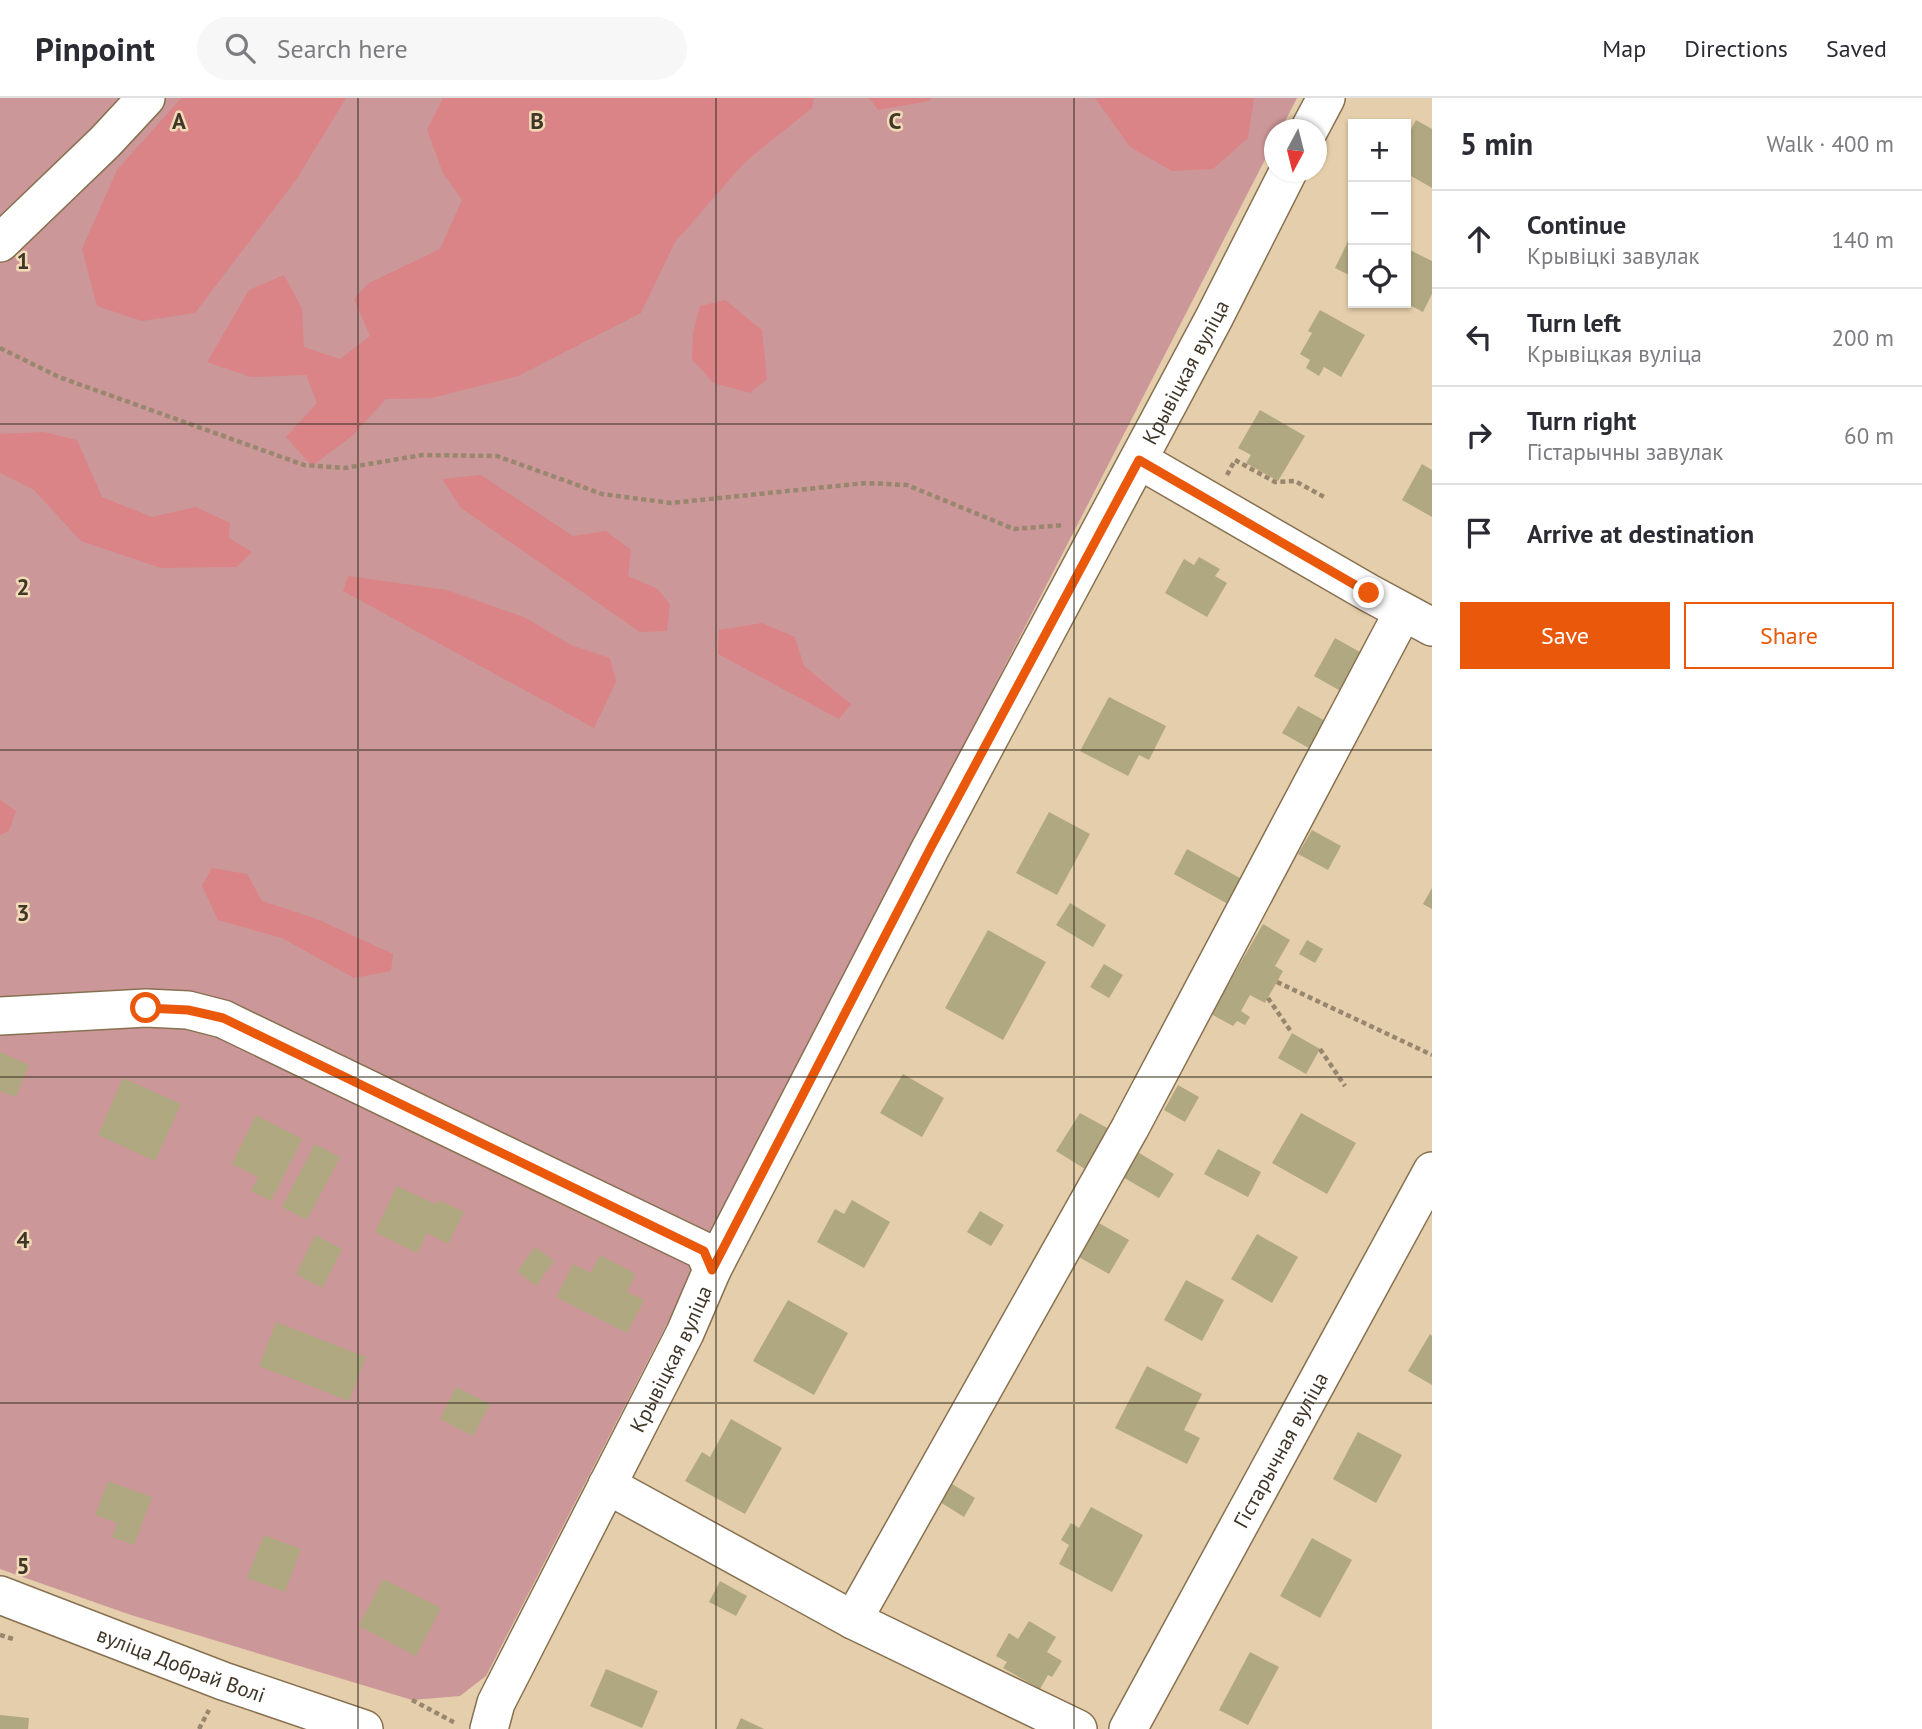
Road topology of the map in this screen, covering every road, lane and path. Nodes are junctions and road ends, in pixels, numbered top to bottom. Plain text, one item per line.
1 (146, 98) edge
2 (1326, 98) edge
3 (1315, 119) edge
4 (1283, 182) edge
5 (0, 243) edge
6 (0, 348) edge
7 (1139, 460) junction
8 (1224, 479) dead end
9 (1326, 498) dead end
10 (1072, 522) dead end
11 (1417, 619) edge
12 (1277, 982) dead end
13 (1268, 998) dead end
14 (0, 1016) edge
15 (1292, 1033) dead end
16 (1320, 1049) dead end
17 (1432, 1055) edge
18 (1345, 1086) dead end
19 (1432, 1171) edge
20 (712, 1270) junction
21 (607, 1485) junction
22 (0, 1595) edge
23 (853, 1620) junction
24 (412, 1700) dead end
25 (365, 1729) edge
26 (467, 1729) edge
27 (489, 1729) edge
28 (1078, 1729) edge
29 (1128, 1729) edge

1 - 5 street
2 - 3 street
4 - 7 street, Крывіцкая вуліца
6 - 10 path
7 - 11 street
7 - 20 street, Крывіцкая вуліца
8 - 9 path
11 - 23 street
12 - 17 path
13 - 15 path
14 - 20 street
16 - 18 path
19 - 29 street, Гістарычная вуліца
20 - 21 street, Крывіцкая вуліца
21 - 23 street
21 - 27 street, Крывіцкая вуліца
22 - 25 street, вуліца Добрай Волі
23 - 28 street
24 - 26 path

